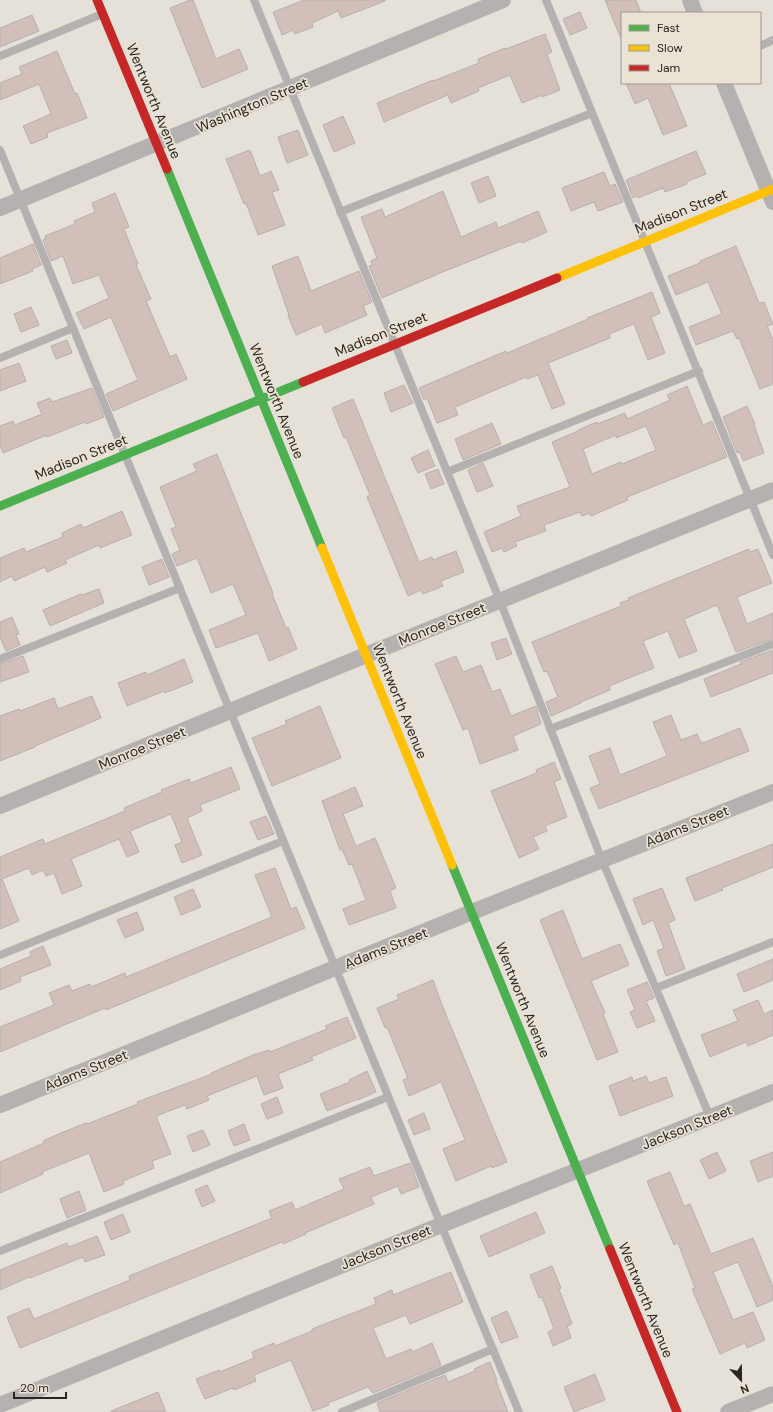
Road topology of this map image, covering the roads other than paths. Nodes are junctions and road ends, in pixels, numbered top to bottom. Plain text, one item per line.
1 (97, 0) edge
2 (254, 0) edge
3 (503, 0) edge
4 (546, 0) edge
5 (690, 0) edge
6 (695, 12) edge
7 (103, 14) junction
8 (773, 40) edge
9 (761, 46) edge
10 (0, 56) edge
11 (724, 84) edge
12 (290, 89) junction
13 (592, 113) junction
14 (156, 144) junction
15 (0, 150) edge
16 (771, 194) edge
17 (20, 200) junction
18 (0, 208) edge
19 (340, 212) junction
20 (645, 241) junction
21 (73, 328) junction
22 (394, 344) junction
23 (0, 358) edge
24 (698, 371) junction
25 (261, 399) junction
26 (125, 454) junction
27 (447, 472) junction
28 (773, 490) edge
29 (751, 499) junction
30 (0, 506) edge
31 (773, 555) edge
32 (180, 588) junction
33 (500, 601) junction
34 (773, 644) edge
35 (366, 655) junction
36 (0, 659) edge
37 (230, 711) junction
38 (550, 729) junction
39 (773, 792) edge
40 (0, 806) edge
41 (283, 841) junction
42 (602, 860) junction
43 (472, 912) junction
44 (773, 942) edge
45 (0, 955) edge
46 (336, 968) junction
47 (656, 988) junction
48 (773, 1092) edge
49 (388, 1097) junction
50 (0, 1105) edge
51 (710, 1117) junction
52 (578, 1170) junction
53 (441, 1225) junction
54 (0, 1251) edge
55 (493, 1349) junction
56 (773, 1394) edge
57 (0, 1405) edge
58 (342, 1412) edge
59 (519, 1412) edge
60 (677, 1412) edge
61 (728, 1412) edge

1 - 7 street, Wentworth Avenue
2 - 12 lane
3 - 12 street, Washington Street
4 - 13 lane
5 - 6 street
7 - 10 lane
7 - 14 street, Wentworth Avenue
8 - 9 lane
11 - 16 street
12 - 14 street, Washington Street
12 - 19 lane
13 - 19 lane
13 - 20 lane
14 - 17 street, Washington Street
14 - 25 street, Wentworth Avenue
15 - 17 lane
16 - 20 street, Madison Street
17 - 18 street, Washington Street
17 - 21 lane
19 - 22 lane
20 - 22 street, Madison Street
20 - 24 lane
21 - 23 lane
21 - 26 lane
22 - 25 street, Madison Street
22 - 27 lane
24 - 27 lane
24 - 29 lane
25 - 26 street, Madison Street
25 - 35 street, Wentworth Avenue
26 - 30 street, Madison Street
26 - 32 lane
27 - 33 lane
28 - 29 street, Monroe Street
29 - 31 lane
29 - 33 street, Monroe Street
32 - 36 lane
32 - 37 lane
33 - 35 street, Monroe Street
33 - 38 lane
34 - 38 lane
35 - 37 street, Monroe Street
35 - 43 street, Wentworth Avenue
37 - 40 street, Monroe Street
37 - 41 lane
38 - 42 lane
39 - 42 street, Adams Street
41 - 45 lane
41 - 46 lane
42 - 43 street, Adams Street
42 - 47 lane
43 - 46 street, Adams Street
43 - 52 street, Wentworth Avenue
44 - 47 lane
46 - 49 lane
46 - 50 street, Adams Street
47 - 51 lane
48 - 51 street, Jackson Street
49 - 53 lane
49 - 54 lane
51 - 52 street, Jackson Street
52 - 53 street, Jackson Street
52 - 60 street, Wentworth Avenue
53 - 55 lane
53 - 57 street, Jackson Street
55 - 58 lane
55 - 59 lane
56 - 61 street

